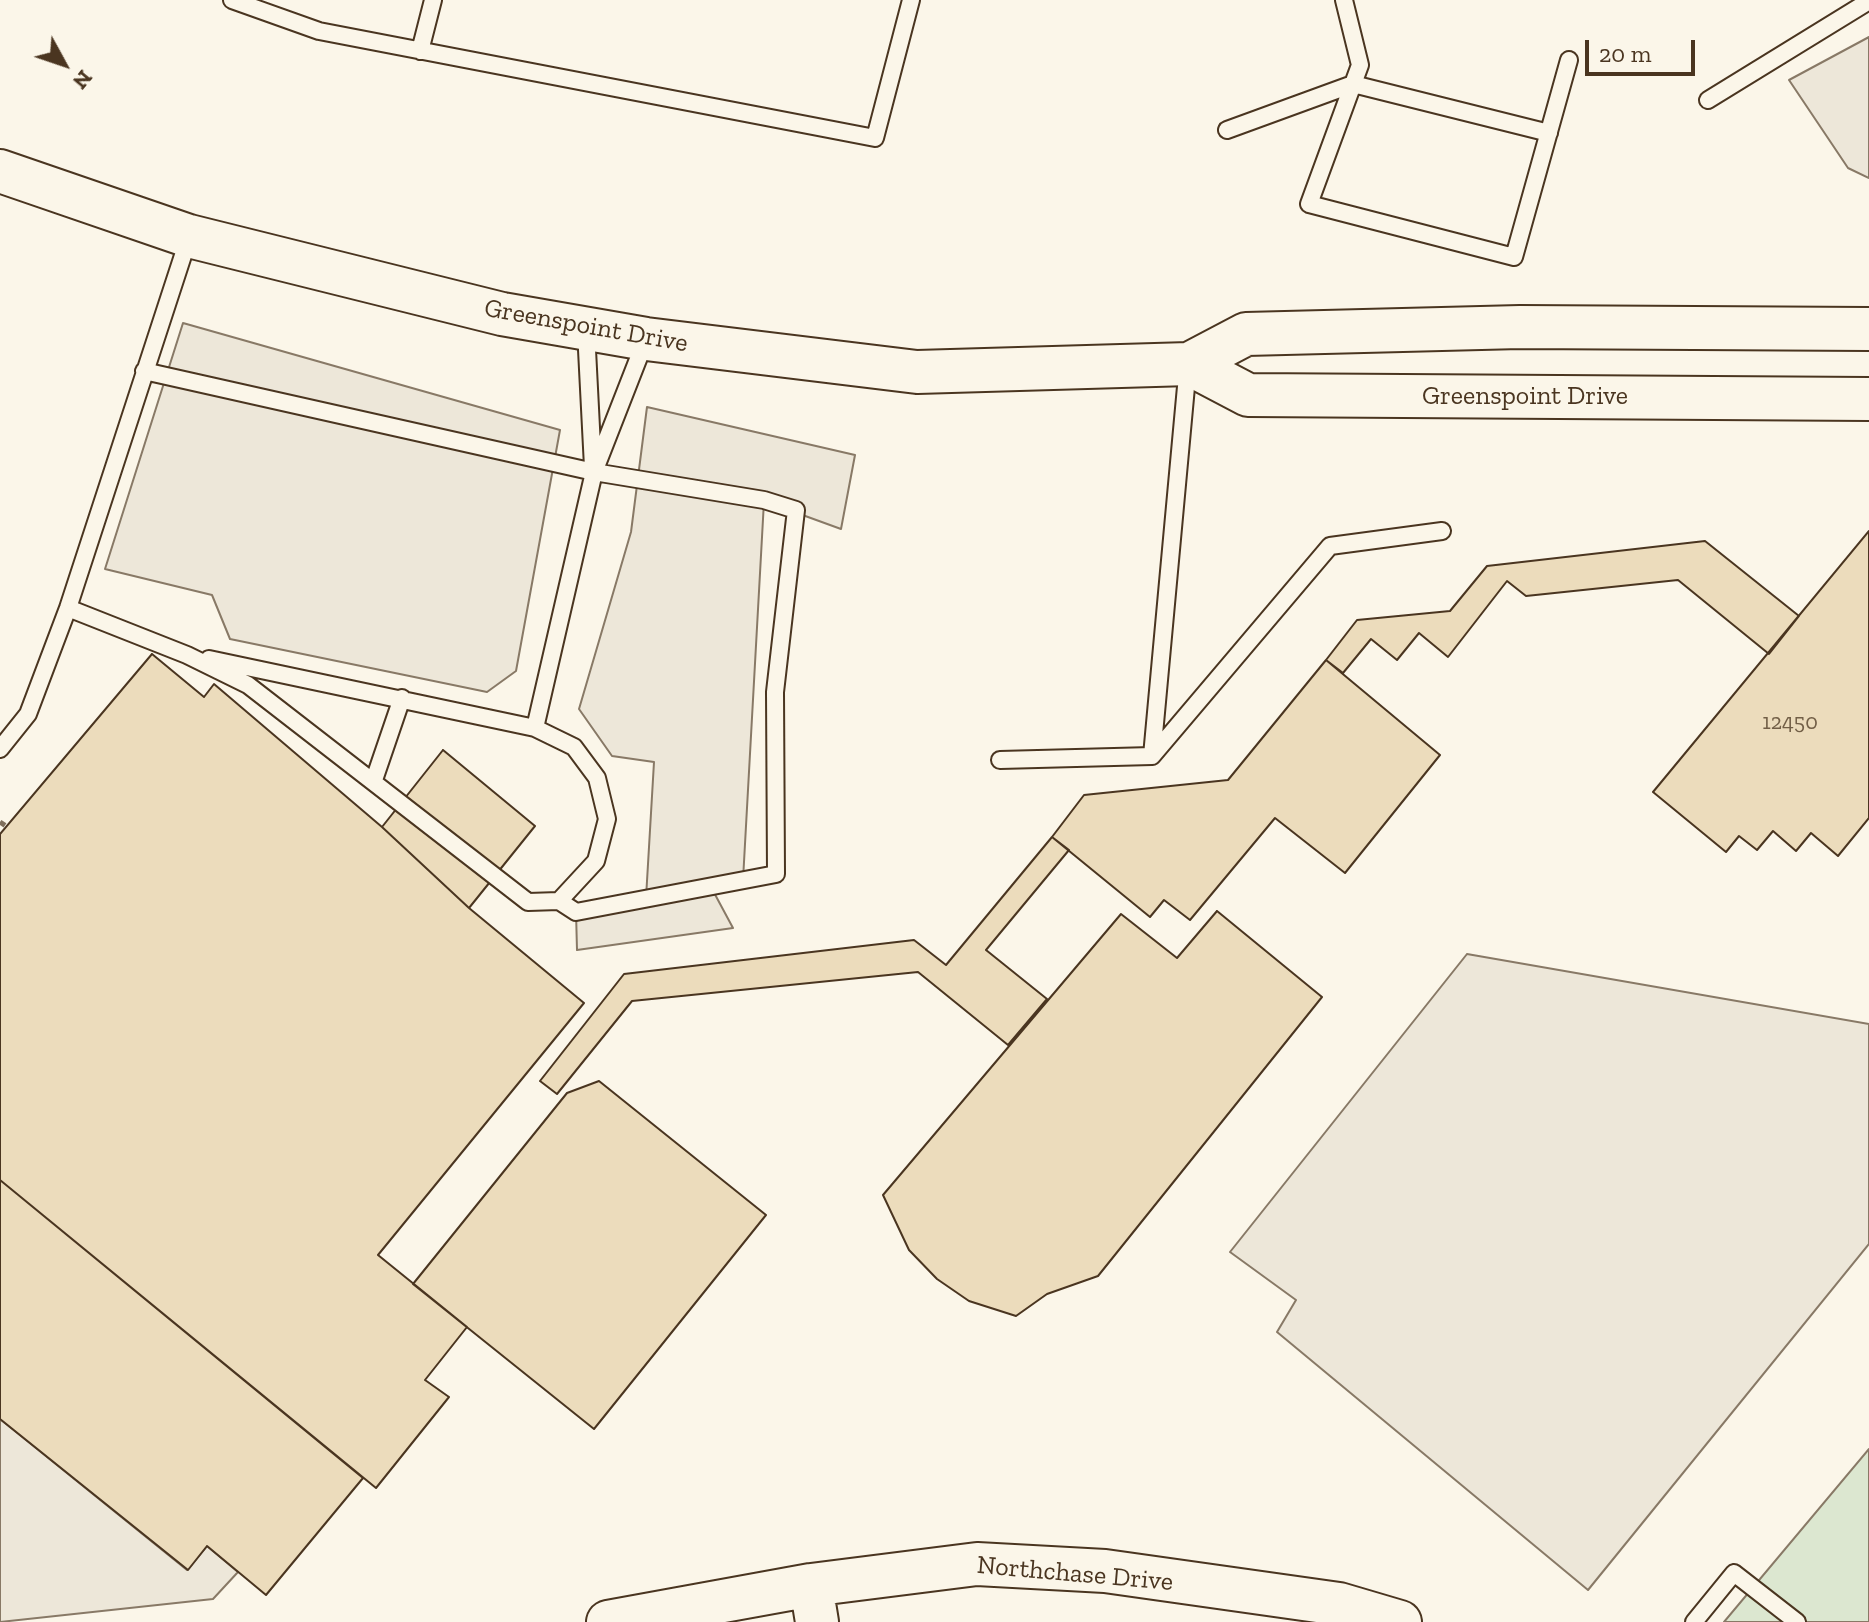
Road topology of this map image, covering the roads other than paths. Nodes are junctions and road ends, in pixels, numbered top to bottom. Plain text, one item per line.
1 (232, 0) edge
2 (433, 0) edge
3 (911, 0) edge
4 (1344, 0) edge
5 (1869, 1) edge
6 (420, 51) junction
7 (1569, 60) dead end
8 (1353, 84) junction
9 (1708, 100) dead end
10 (1227, 130) dead end
11 (1549, 133) junction
12 (0, 171) edge
13 (189, 236) junction
14 (585, 328) junction
15 (1869, 329) edge
16 (646, 339) junction
17 (1189, 364) junction
18 (144, 371) junction
19 (1869, 399) edge
20 (594, 472) junction
21 (1442, 531) dead end
22 (68, 608) junction
23 (187, 655) junction
24 (402, 698) junction
25 (535, 728) junction
26 (0, 749) edge
27 (1152, 756) junction
28 (1000, 760) dead end
29 (374, 780) junction
30 (559, 901) junction
31 (814, 1604) edge
32 (608, 1622) edge
33 (1400, 1622) edge
34 (1694, 1622) edge
35 (1797, 1622) edge

1 - 6 lane
2 - 6 lane
3 - 6 lane
4 - 8 lane
5 - 9 lane
7 - 11 lane
8 - 10 lane
8 - 11 lane
8 - 11 lane
12 - 13 street, Greenspoint Drive
13 - 14 street, Greenspoint Drive
13 - 18 lane
14 - 16 street, Greenspoint Drive
14 - 20 lane
15 - 17 street, Greenspoint Drive
16 - 17 street, Greenspoint Drive
16 - 20 lane
17 - 19 street, Greenspoint Drive
17 - 27 lane
18 - 20 lane
18 - 22 lane
20 - 25 lane
20 - 30 lane
21 - 27 lane
22 - 23 lane
22 - 26 lane
23 - 24 lane
23 - 29 lane
24 - 25 lane
24 - 29 lane
25 - 30 lane
27 - 28 lane
29 - 30 lane
31 - 32 street, Northchase Drive
31 - 33 street, Northchase Drive
34 - 35 lane

